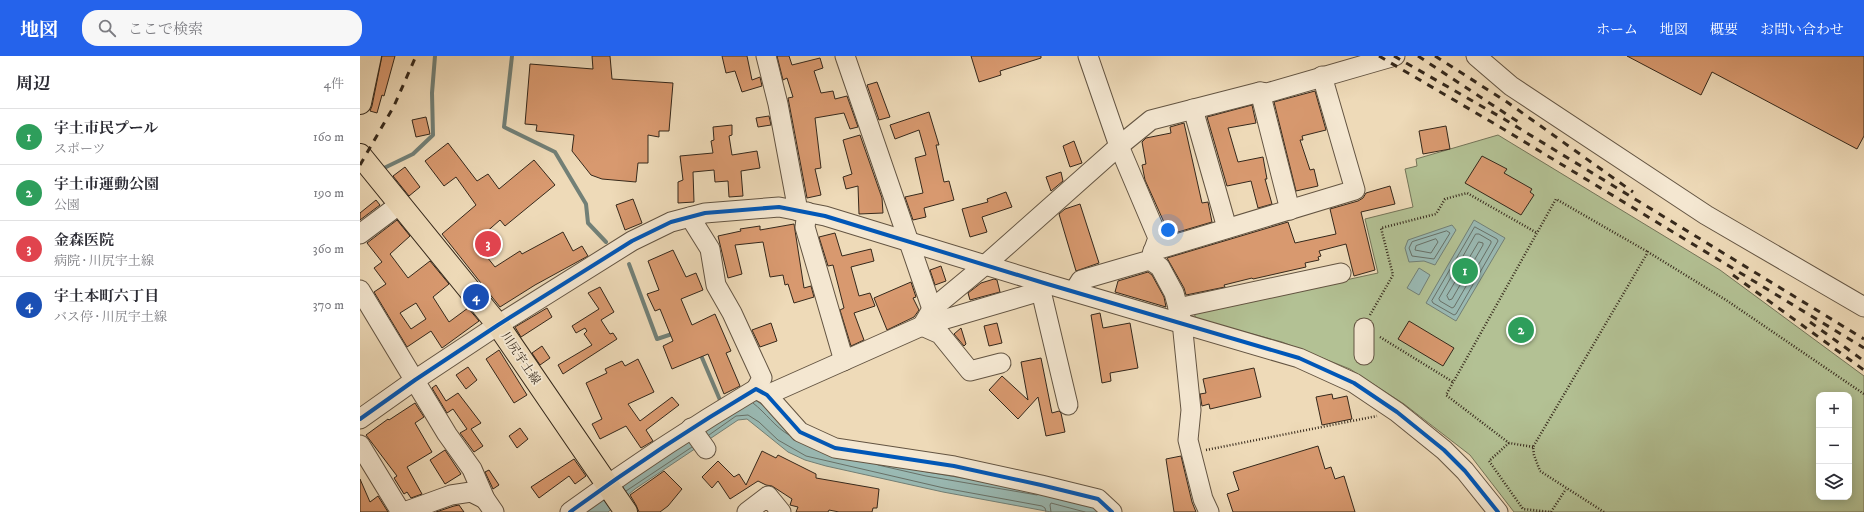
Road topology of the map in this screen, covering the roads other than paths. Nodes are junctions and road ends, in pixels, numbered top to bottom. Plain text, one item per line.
1 (370, 56) edge
2 (766, 56) edge
3 (845, 56) edge
4 (1088, 56) edge
5 (1395, 56) edge
6 (1476, 56) edge
7 (1322, 76) junction
8 (1260, 92) junction
9 (360, 103) edge
10 (1193, 109) junction
11 (1119, 146) junction
12 (360, 155) edge
13 (400, 204) junction
14 (1290, 210) junction
15 (802, 211) junction
16 (690, 217) junction
17 (1228, 228) junction
18 (360, 234) edge
19 (908, 241) junction
20 (1151, 256) junction
21 (985, 265) junction
22 (1341, 273) dead end
23 (1043, 287) junction
24 (360, 290) edge
25 (1074, 292) junction
26 (1864, 307) edge
27 (932, 309) junction
28 (1180, 315) junction
29 (498, 325) junction
30 (922, 326) junction
31 (1364, 328) road end
32 (1364, 355) dead end
33 (844, 361) junction
34 (1001, 362) dead end
35 (416, 380) junction
36 (762, 392) junction
37 (1068, 405) dead end
38 (360, 419) edge
39 (691, 428) junction
40 (360, 444) edge
41 (706, 449) dead end
42 (617, 501) edge
43 (490, 505) edge
44 (570, 512) edge
45 (747, 512) edge
46 (781, 512) edge
47 (1112, 512) edge
48 (1209, 512) edge
49 (1498, 512) edge

1 - 9 main road
2 - 15 street
3 - 19 street
4 - 11 street
5 - 7 street
6 - 26 street
7 - 8 street
7 - 14 street
8 - 10 street
8 - 14 street
10 - 11 street
10 - 17 street
11 - 20 street
11 - 21 street
12 - 13 main road, 川尻宇土線
13 - 18 street
13 - 29 main road, 川尻宇土線
14 - 17 street
15 - 16 street
15 - 19 street
15 - 33 street
16 - 29 street
16 - 36 street
17 - 20 street
19 - 21 street
19 - 27 street
20 - 25 street
20 - 28 street
21 - 23 street
21 - 27 street
22 - 28 street
23 - 25 street
23 - 30 street
23 - 37 street
24 - 35 street
25 - 28 street
27 - 30 street
28 - 48 street
28 - 49 street
29 - 35 street
29 - 42 main road, 川尻宇土線
30 - 33 street
30 - 34 street
31 - 32 street
33 - 36 street
35 - 38 street
35 - 43 street
36 - 39 street
36 - 47 street
39 - 41 street
39 - 42 street
40 - 43 street
42 - 44 street
45 - 46 street

